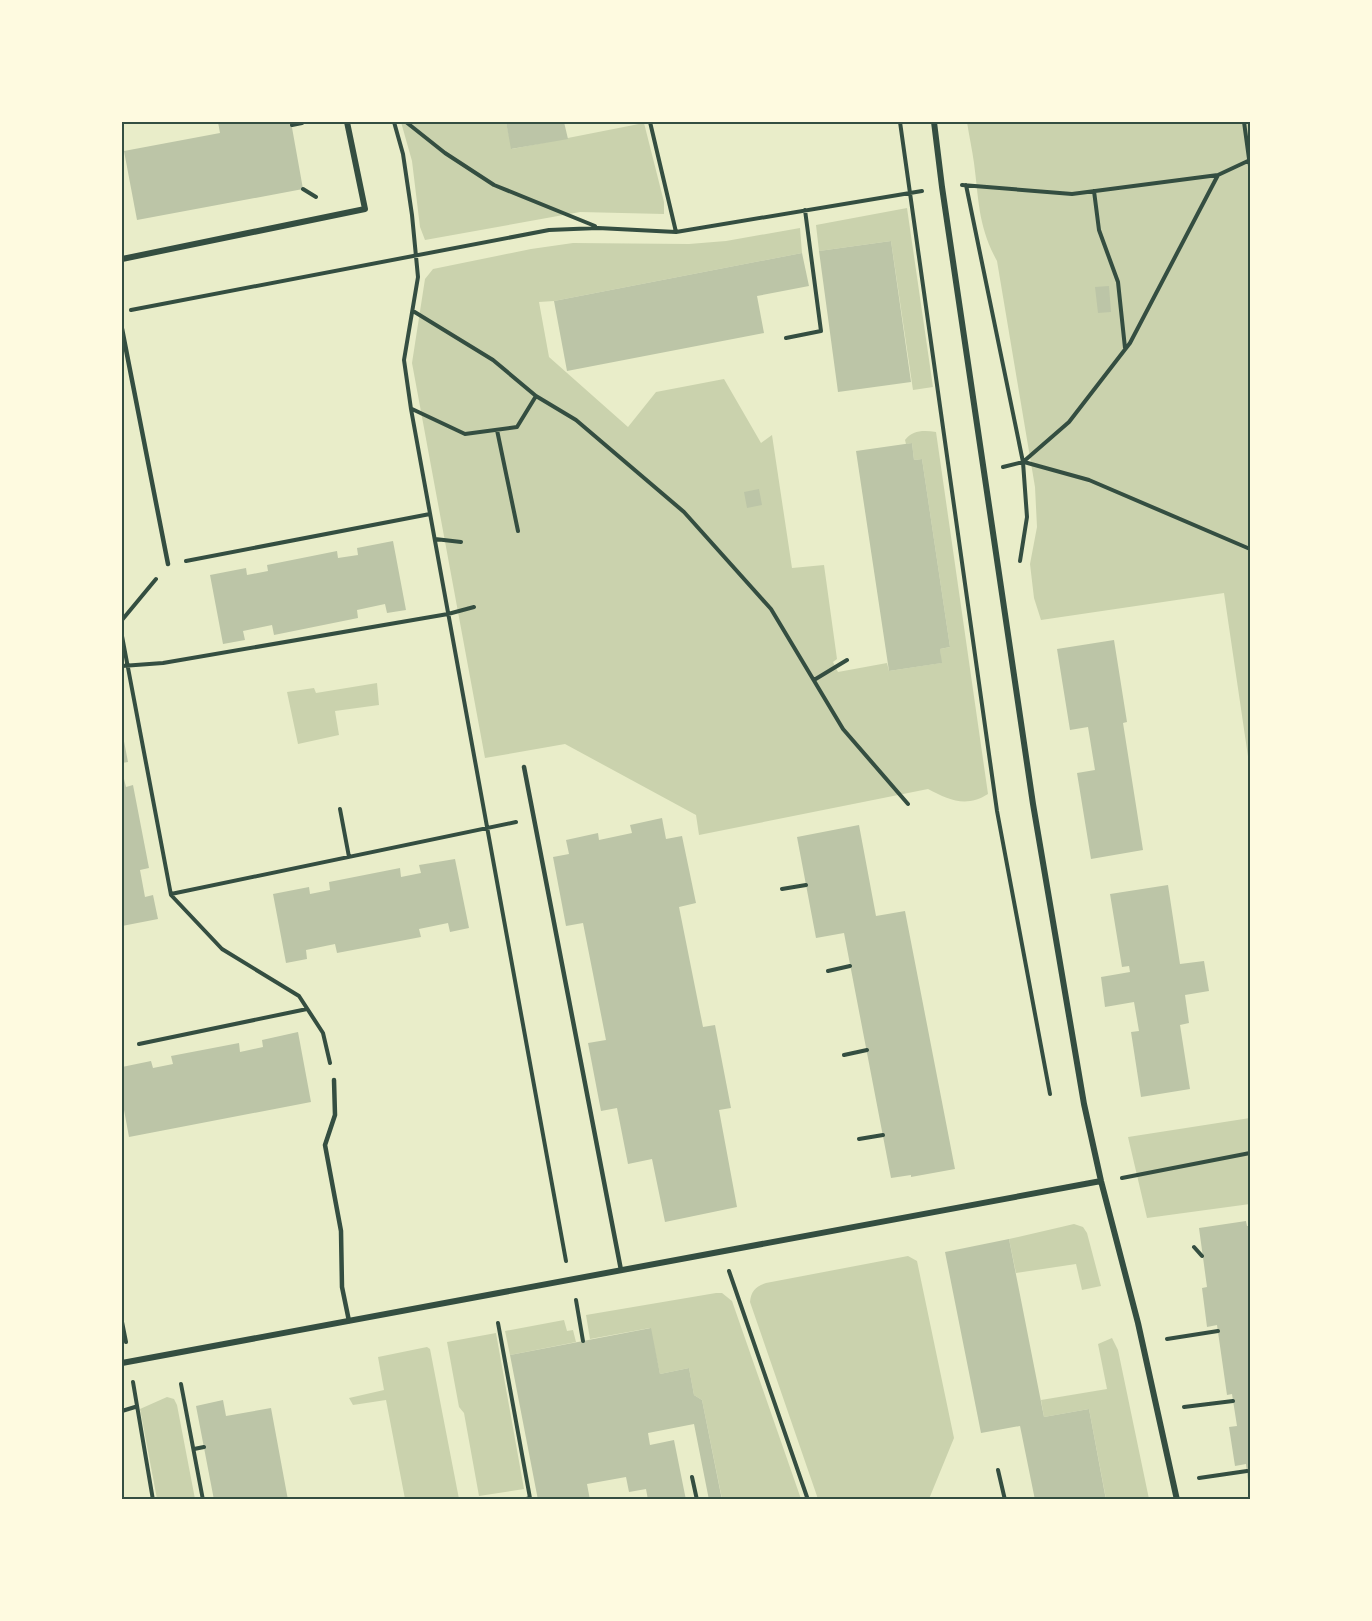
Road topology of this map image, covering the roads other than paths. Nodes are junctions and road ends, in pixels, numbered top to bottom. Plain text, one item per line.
1 (347, 122) edge
2 (934, 122) edge
3 (122, 259) edge
4 (122, 329) edge
5 (168, 564) road end
6 (524, 767) dead end
7 (334, 1080) road end
8 (1101, 1181) junction
9 (621, 1270) junction
10 (349, 1321) junction
11 (122, 1363) edge
12 (1177, 1500) edge

1 - 3 street
2 - 8 street
4 - 5 lane
6 - 9 lane
7 - 10 lane
8 - 9 street
8 - 12 street
9 - 10 street
10 - 11 street

